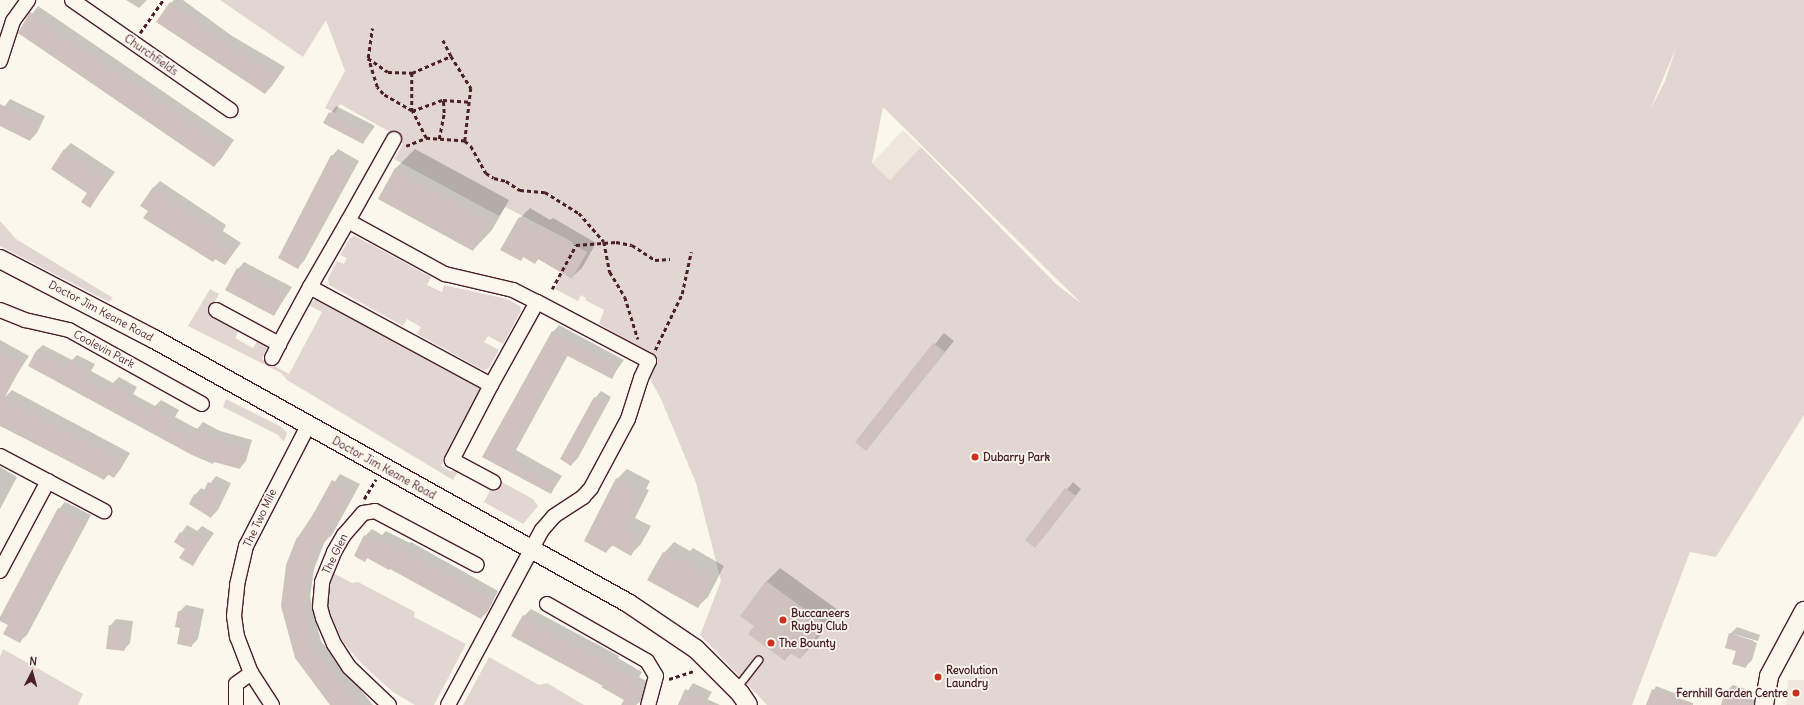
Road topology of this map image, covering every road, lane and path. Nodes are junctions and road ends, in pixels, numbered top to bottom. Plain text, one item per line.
1 (28, 0) edge
2 (72, 0) edge
3 (163, 0) edge
4 (372, 28) dead end
5 (443, 40) dead end
6 (134, 43) junction
7 (452, 56) junction
8 (368, 58) junction
9 (0, 61) edge
10 (412, 73) junction
11 (443, 100) junction
12 (469, 102) junction
13 (230, 110) dead end
14 (412, 111) junction
15 (426, 138) junction
16 (394, 139) dead end
17 (439, 139) junction
18 (465, 142) junction
19 (404, 148) dead end
20 (348, 220) junction
21 (604, 242) junction
22 (691, 252) dead end
23 (0, 259) edge
24 (670, 259) dead end
25 (310, 287) junction
26 (552, 289) dead end
27 (537, 302) junction
28 (0, 310) edge
29 (216, 310) dead end
30 (279, 344) junction
31 (272, 358) dead end
32 (644, 359) junction
33 (491, 385) junction
34 (202, 404) dead end
35 (308, 426) junction
36 (0, 456) edge
37 (382, 466) junction
38 (48, 481) junction
39 (493, 482) dead end
40 (104, 511) dead end
41 (363, 513) junction
42 (531, 550) junction
43 (478, 565) dead end
44 (0, 571) edge
45 (547, 604) dead end
46 (1804, 611) edge
47 (758, 660) dead end
48 (712, 665) junction
49 (251, 673) junction
50 (656, 676) junction
51 (736, 689) junction
52 (236, 705) edge
53 (272, 705) edge
54 (389, 705) edge
55 (448, 705) edge
56 (648, 705) edge
57 (748, 705) edge
58 (1764, 705) edge

1 - 9 street
2 - 6 street, Churchfields
3 - 6 path
4 - 8 path
5 - 7 path
6 - 13 street, Churchfields
7 - 10 path
7 - 12 path
8 - 10 path
8 - 14 path
10 - 14 path
11 - 12 path
11 - 14 path
11 - 17 path
12 - 18 path
14 - 15 path
15 - 17 path
15 - 19 path
16 - 20 street
17 - 18 path
18 - 21 path
20 - 25 street
20 - 27 street
21 - 24 path
21 - 26 path
21 - 32 path
22 - 32 path
23 - 35 street, Doctor Jim Keane Road
25 - 30 street
25 - 33 street
27 - 32 street
27 - 33 street
28 - 34 street, Coolevin Park
29 - 30 street
30 - 31 street
32 - 42 street
33 - 39 street
35 - 37 street, Doctor Jim Keane Road
35 - 49 street, The Two Mile
36 - 38 street
37 - 41 path
37 - 42 street, Doctor Jim Keane Road
38 - 40 street
38 - 44 street
41 - 43 street
41 - 54 street, The Glen
42 - 48 street, Doctor Jim Keane Road
42 - 55 street
45 - 50 street
46 - 58 street
47 - 51 lane
48 - 50 path
48 - 51 street, Doctor Jim Keane Road
49 - 52 street
49 - 53 street, The Two Mile
50 - 56 street
51 - 57 street, Doctor Jim Keane Road

